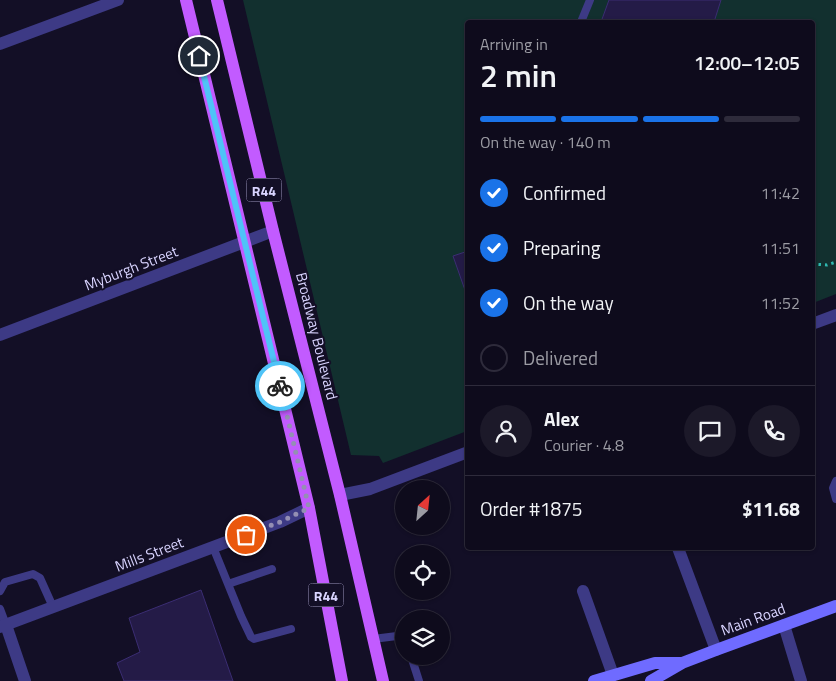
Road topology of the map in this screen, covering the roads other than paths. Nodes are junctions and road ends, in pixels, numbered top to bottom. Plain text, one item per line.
1 (118, 0) edge
2 (186, 0) edge
3 (217, 0) edge
4 (590, 0) edge
5 (582, 20) edge
6 (0, 44) edge
7 (273, 231) junction
8 (245, 242) junction
9 (836, 315) edge
10 (815, 323) edge
11 (0, 335) edge
12 (465, 453) edge
13 (836, 480) edge
14 (340, 495) junction
15 (836, 499) edge
16 (309, 508) junction
17 (213, 547) junction
18 (679, 550) edge
19 (272, 569) dead end
20 (228, 584) junction
21 (0, 591) edge
22 (583, 591) dead end
23 (836, 606) edge
24 (53, 607) junction
25 (0, 609) edge
26 (784, 625) junction
27 (3, 626) edge
28 (291, 630) dead end
29 (395, 636) edge
30 (373, 639) junction
31 (716, 650) junction
32 (682, 663) junction
33 (414, 665) edge
34 (612, 675) junction
35 (25, 681) edge
36 (342, 681) edge
37 (383, 681) edge
38 (419, 681) edge
39 (594, 681) edge
40 (651, 681) edge
41 (801, 681) edge

1 - 6 street
2 - 8 main road, R44
3 - 7 main road, Broadway Boulevard / R44
4 - 5 lane
7 - 8 street, Myburgh Street
7 - 14 main road, Broadway Boulevard / R44
8 - 11 street, Myburgh Street
8 - 16 main road, R44
9 - 10 street
12 - 14 street
13 - 15 lane
14 - 30 main road, Broadway Boulevard / R44
16 - 17 street, Mills Street
16 - 36 main road, R44
17 - 20 lane
17 - 24 street, Mills Street
18 - 31 street
19 - 20 lane
20 - 28 lane
21 - 24 lane
22 - 34 street
23 - 26 main road, Main Road
24 - 27 street, Mills Street
25 - 27 lane
26 - 31 main road, Main Road
26 - 41 street
27 - 35 street
29 - 30 lane
30 - 37 main road, Broadway Boulevard / R44
31 - 32 main road, Main Road
32 - 34 main road, Main Road
32 - 40 main road, Main Road
33 - 38 lane
34 - 39 main road, Main Road

